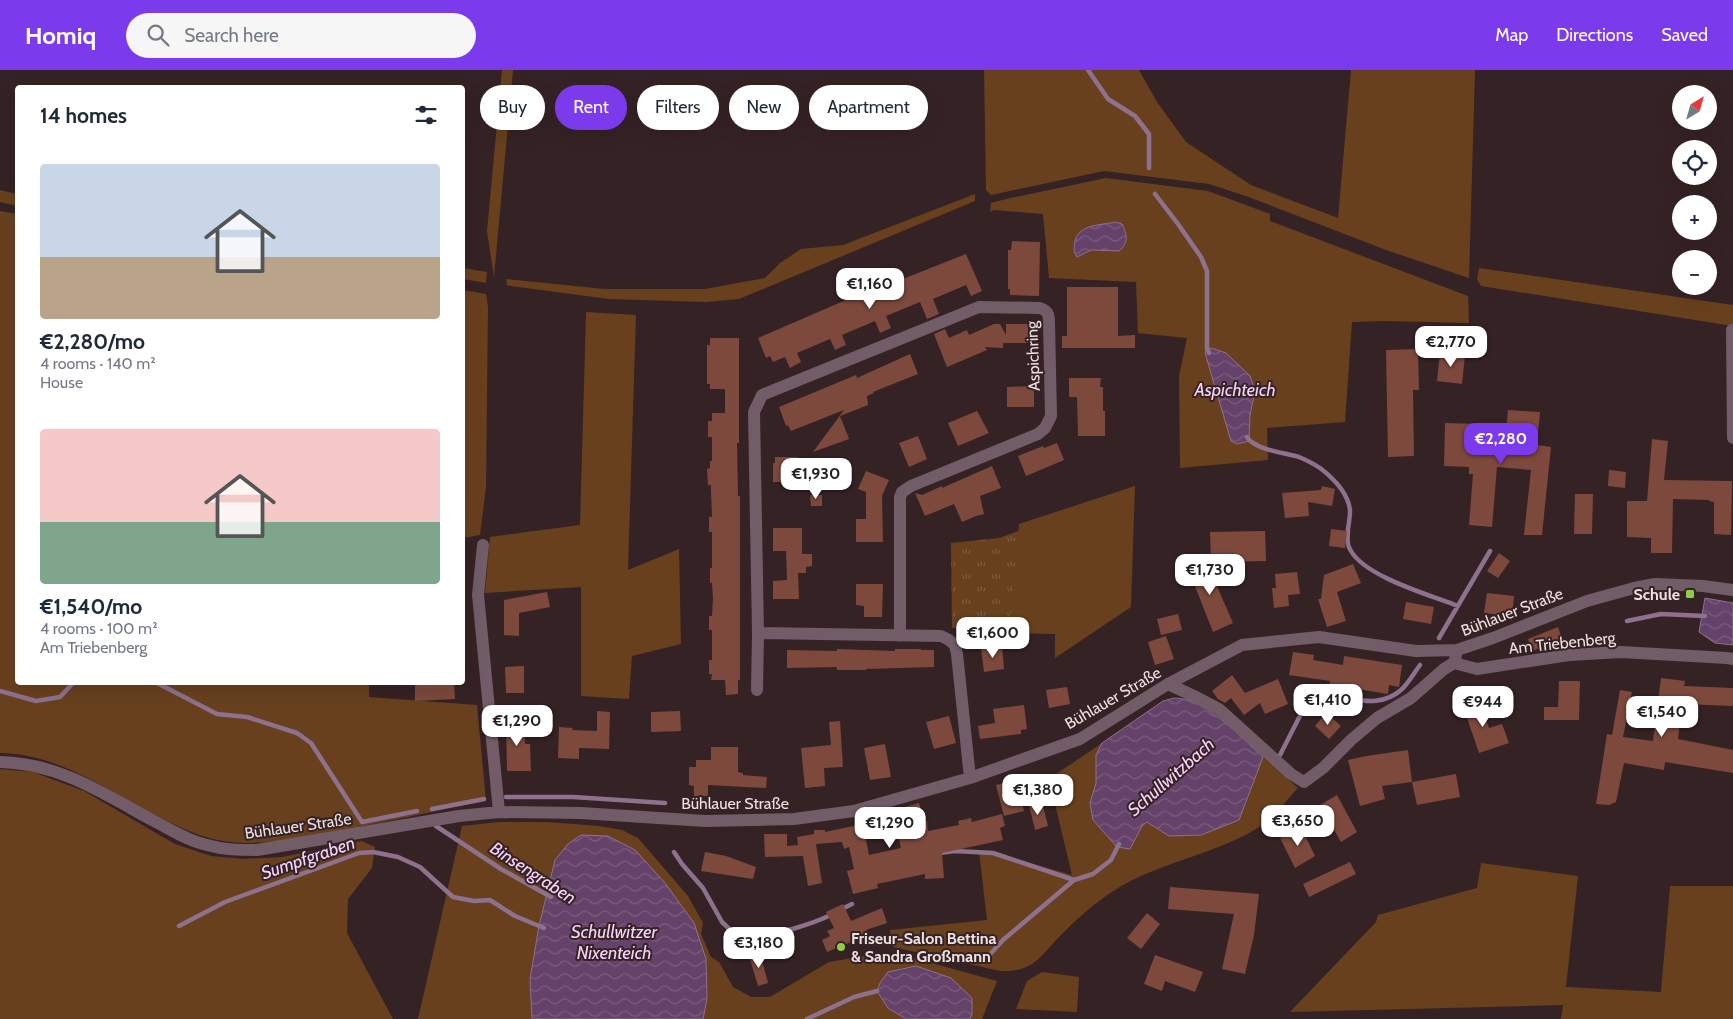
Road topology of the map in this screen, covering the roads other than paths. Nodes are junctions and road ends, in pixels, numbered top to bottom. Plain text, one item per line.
1 (1732, 330) edge
2 (1733, 438) edge
3 (483, 545) dead end
4 (1733, 590) edge
5 (758, 633) junction
6 (900, 636) junction
7 (1457, 650) junction
8 (1733, 659) edge
9 (1454, 663) junction
10 (1168, 684) junction
11 (757, 690) dead end
12 (0, 762) edge
13 (970, 778) junction
14 (499, 812) junction

1 - 2 street
3 - 14 street
4 - 7 street, Bühlauer Straße
5 - 6 street
5 - 6 street, Aspichring
5 - 11 street, Aspichring
6 - 13 street
7 - 9 street
7 - 10 street, Bühlauer Straße
8 - 9 street, Am Triebenberg
9 - 10 street
10 - 13 street, Bühlauer Straße
12 - 14 street, Bühlauer Straße
13 - 14 street, Bühlauer Straße

